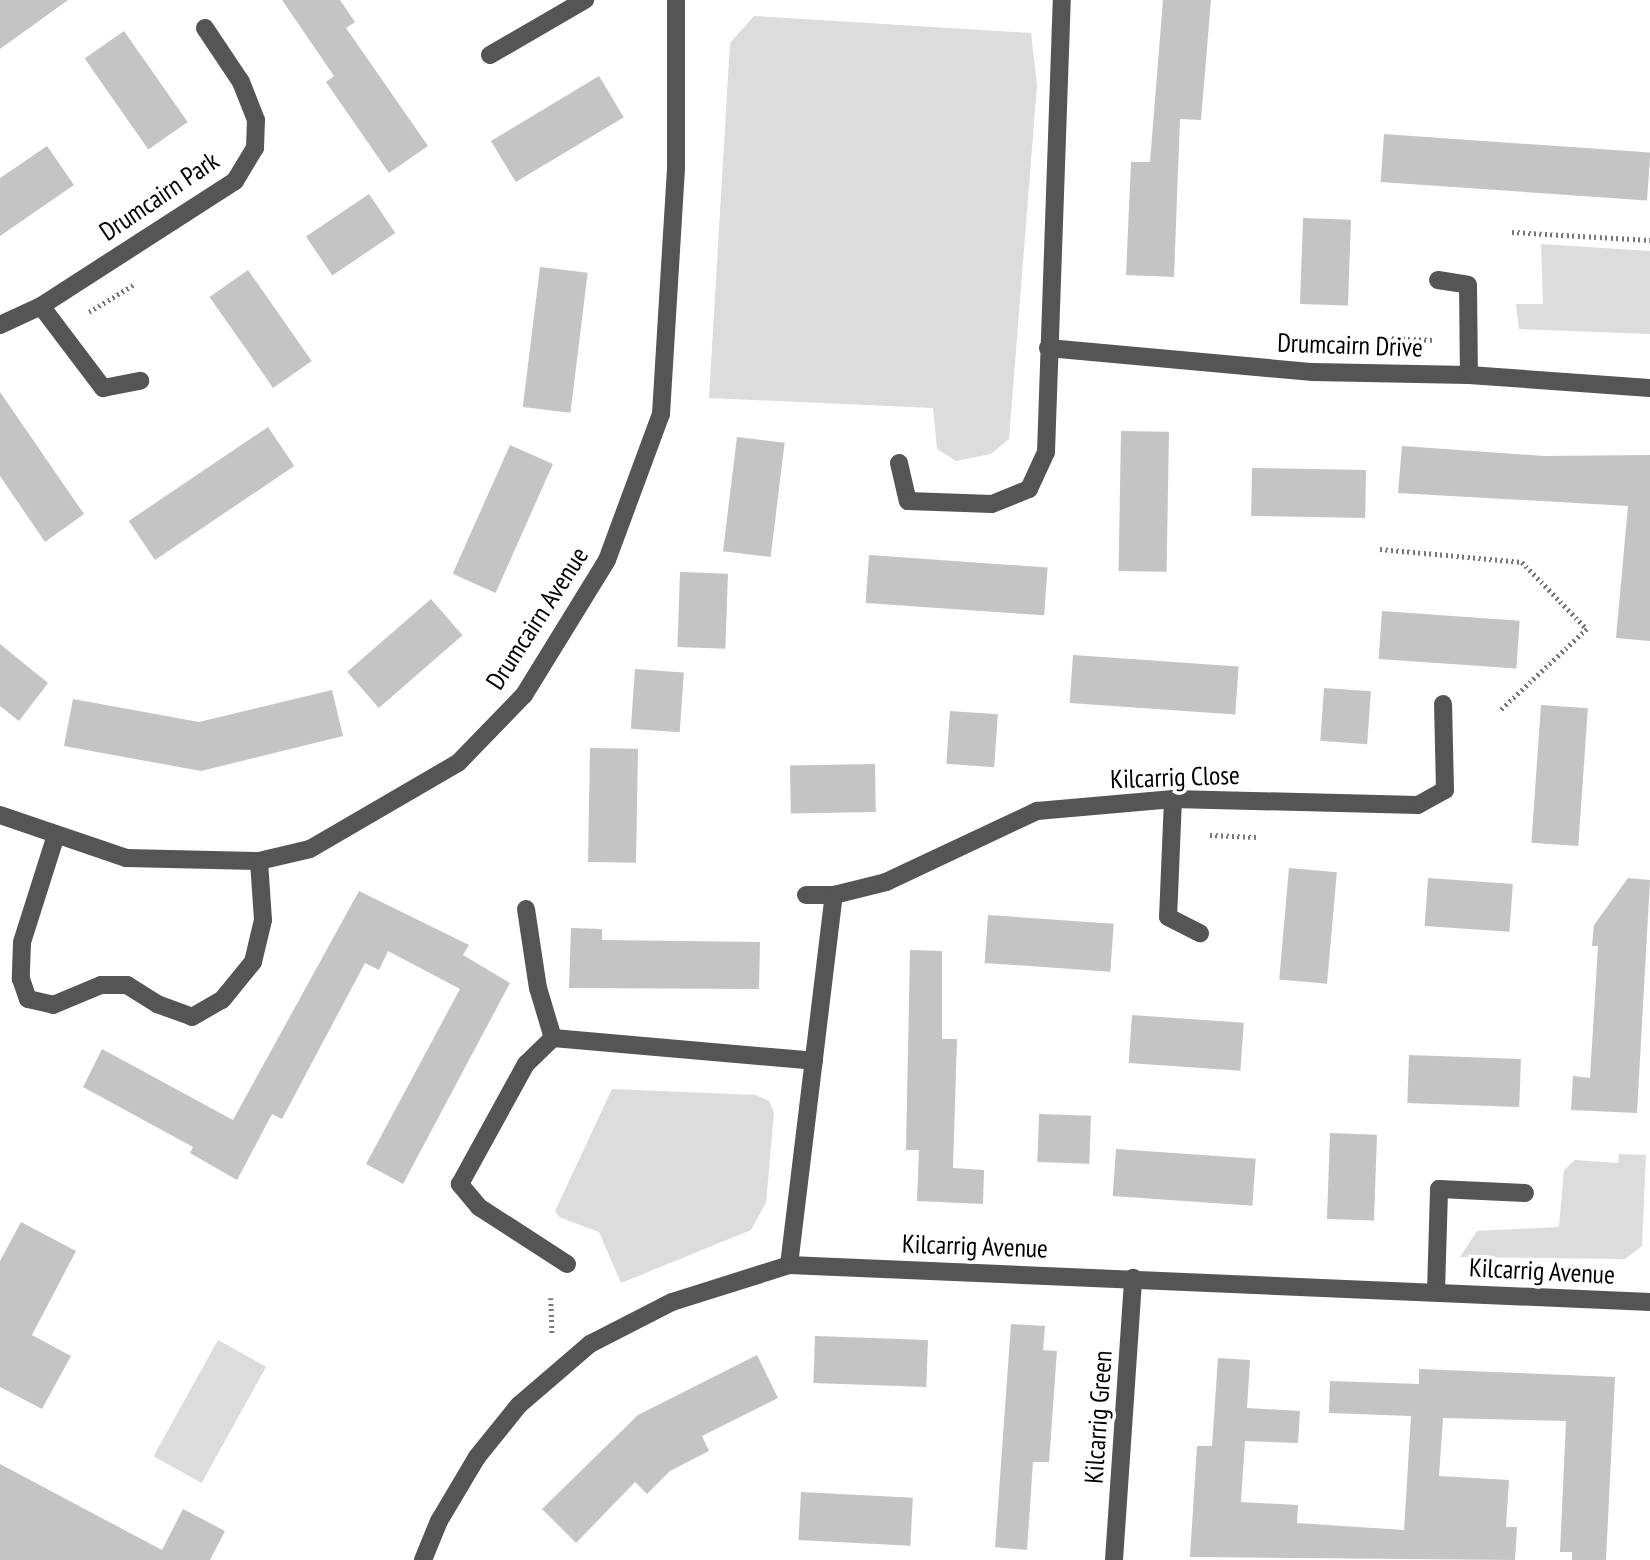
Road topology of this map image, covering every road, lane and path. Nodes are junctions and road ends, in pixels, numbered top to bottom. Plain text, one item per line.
1 (585, 0) edge
2 (676, 0) edge
3 (1062, 0) edge
4 (205, 28) dead end
5 (490, 55) dead end
6 (1512, 232) dead end
7 (1650, 240) edge
8 (1438, 280) dead end
9 (132, 285) dead end
10 (41, 306) junction
11 (89, 312) dead end
12 (0, 325) edge
13 (1386, 338) dead end
14 (1435, 340) dead end
15 (1048, 348) junction
16 (1469, 375) junction
17 (140, 381) dead end
18 (1650, 388) edge
19 (899, 463) dead end
20 (1380, 549) dead end
21 (1443, 704) dead end
22 (1499, 712) dead end
23 (1173, 799) junction
24 (0, 815) edge
25 (56, 835) junction
26 (1210, 835) dead end
27 (1256, 837) dead end
28 (259, 861) junction
29 (806, 895) dead end
30 (834, 895) junction
31 (526, 909) dead end
32 (1200, 933) dead end
33 (553, 1038) junction
34 (814, 1061) junction
35 (1525, 1193) dead end
36 (567, 1264) dead end
37 (789, 1265) junction
38 (1133, 1278) junction
39 (1436, 1293) junction
40 (551, 1298) dead end
41 (1650, 1302) edge
42 (552, 1335) dead end
43 (423, 1560) edge
44 (1114, 1560) edge

1 - 5 street
2 - 28 street, Drumcairn Avenue
3 - 15 street
4 - 10 street, Drumcairn Park
6 - 7 path
8 - 16 street
9 - 11 path
10 - 12 street, Drumcairn Park
10 - 17 street
13 - 14 path
15 - 16 street, Drumcairn Drive
15 - 19 street
16 - 18 street, Drumcairn Drive
20 - 22 path
21 - 23 street, Kilcarrig Close
23 - 30 street, Kilcarrig Close
23 - 32 street
24 - 25 street, Drumcairn Avenue
25 - 28 street, Drumcairn Avenue
25 - 28 street
26 - 27 path
29 - 30 street, Kilcarrig Close
30 - 34 street
31 - 33 street
33 - 34 street
33 - 36 street
34 - 37 street
35 - 39 street
37 - 38 street, Kilcarrig Avenue
37 - 43 street, Kilcarrig Avenue
38 - 39 street, Kilcarrig Avenue
38 - 44 street, Kilcarrig Green
39 - 41 street, Kilcarrig Avenue
40 - 42 path

